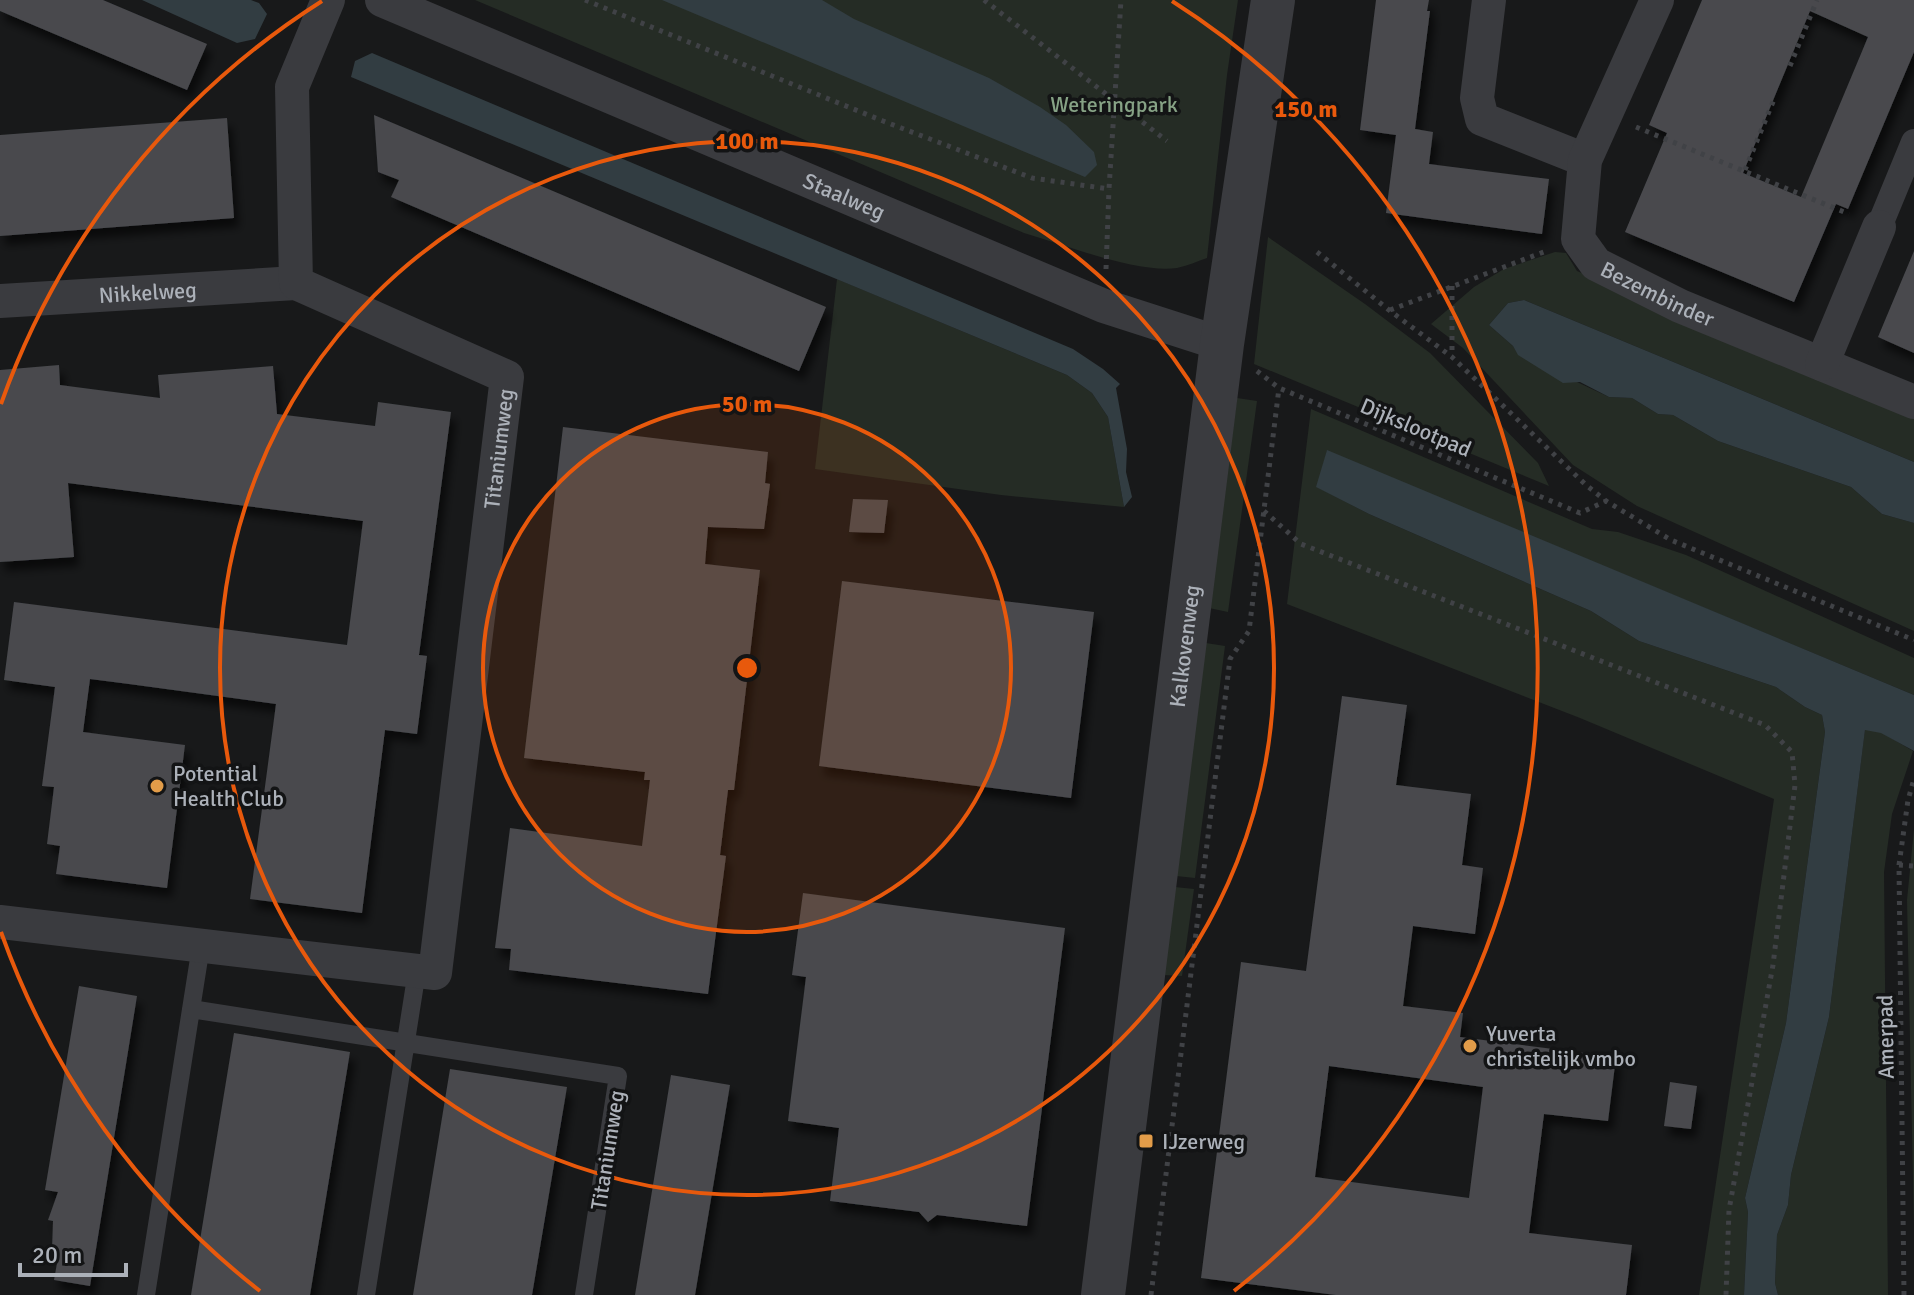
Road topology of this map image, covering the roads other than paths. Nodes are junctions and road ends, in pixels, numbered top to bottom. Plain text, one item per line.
1 (328, 0) edge
2 (382, 0) edge
3 (1273, 0) edge
4 (1489, 0) edge
5 (1657, 0) edge
6 (1914, 142) edge
7 (1585, 160) junction
8 (1879, 227) joint
9 (296, 283) junction
10 (0, 301) edge
11 (1222, 344) junction
12 (1822, 364) junction
13 (1914, 402) edge
14 (0, 922) edge
15 (201, 946) junction
16 (417, 971) junction
17 (191, 1009) junction
18 (405, 1042) junction
19 (146, 1295) edge
20 (366, 1295) edge
21 (584, 1295) edge
22 (1103, 1295) edge

1 - 9 street
2 - 11 street, Staalweg
3 - 11 street, Kalkovenweg
4 - 7 street
5 - 7 street
6 - 8 street
7 - 12 street, Bezembinder
8 - 12 street
9 - 10 street, Nikkelweg
9 - 16 street, Titaniumweg
11 - 22 street, Kalkovenweg
12 - 13 street, Bezembinder
14 - 15 street
15 - 16 street
15 - 17 lane
16 - 18 lane
17 - 18 lane, Titaniumweg
17 - 19 lane
18 - 20 lane
18 - 21 lane, Titaniumweg

